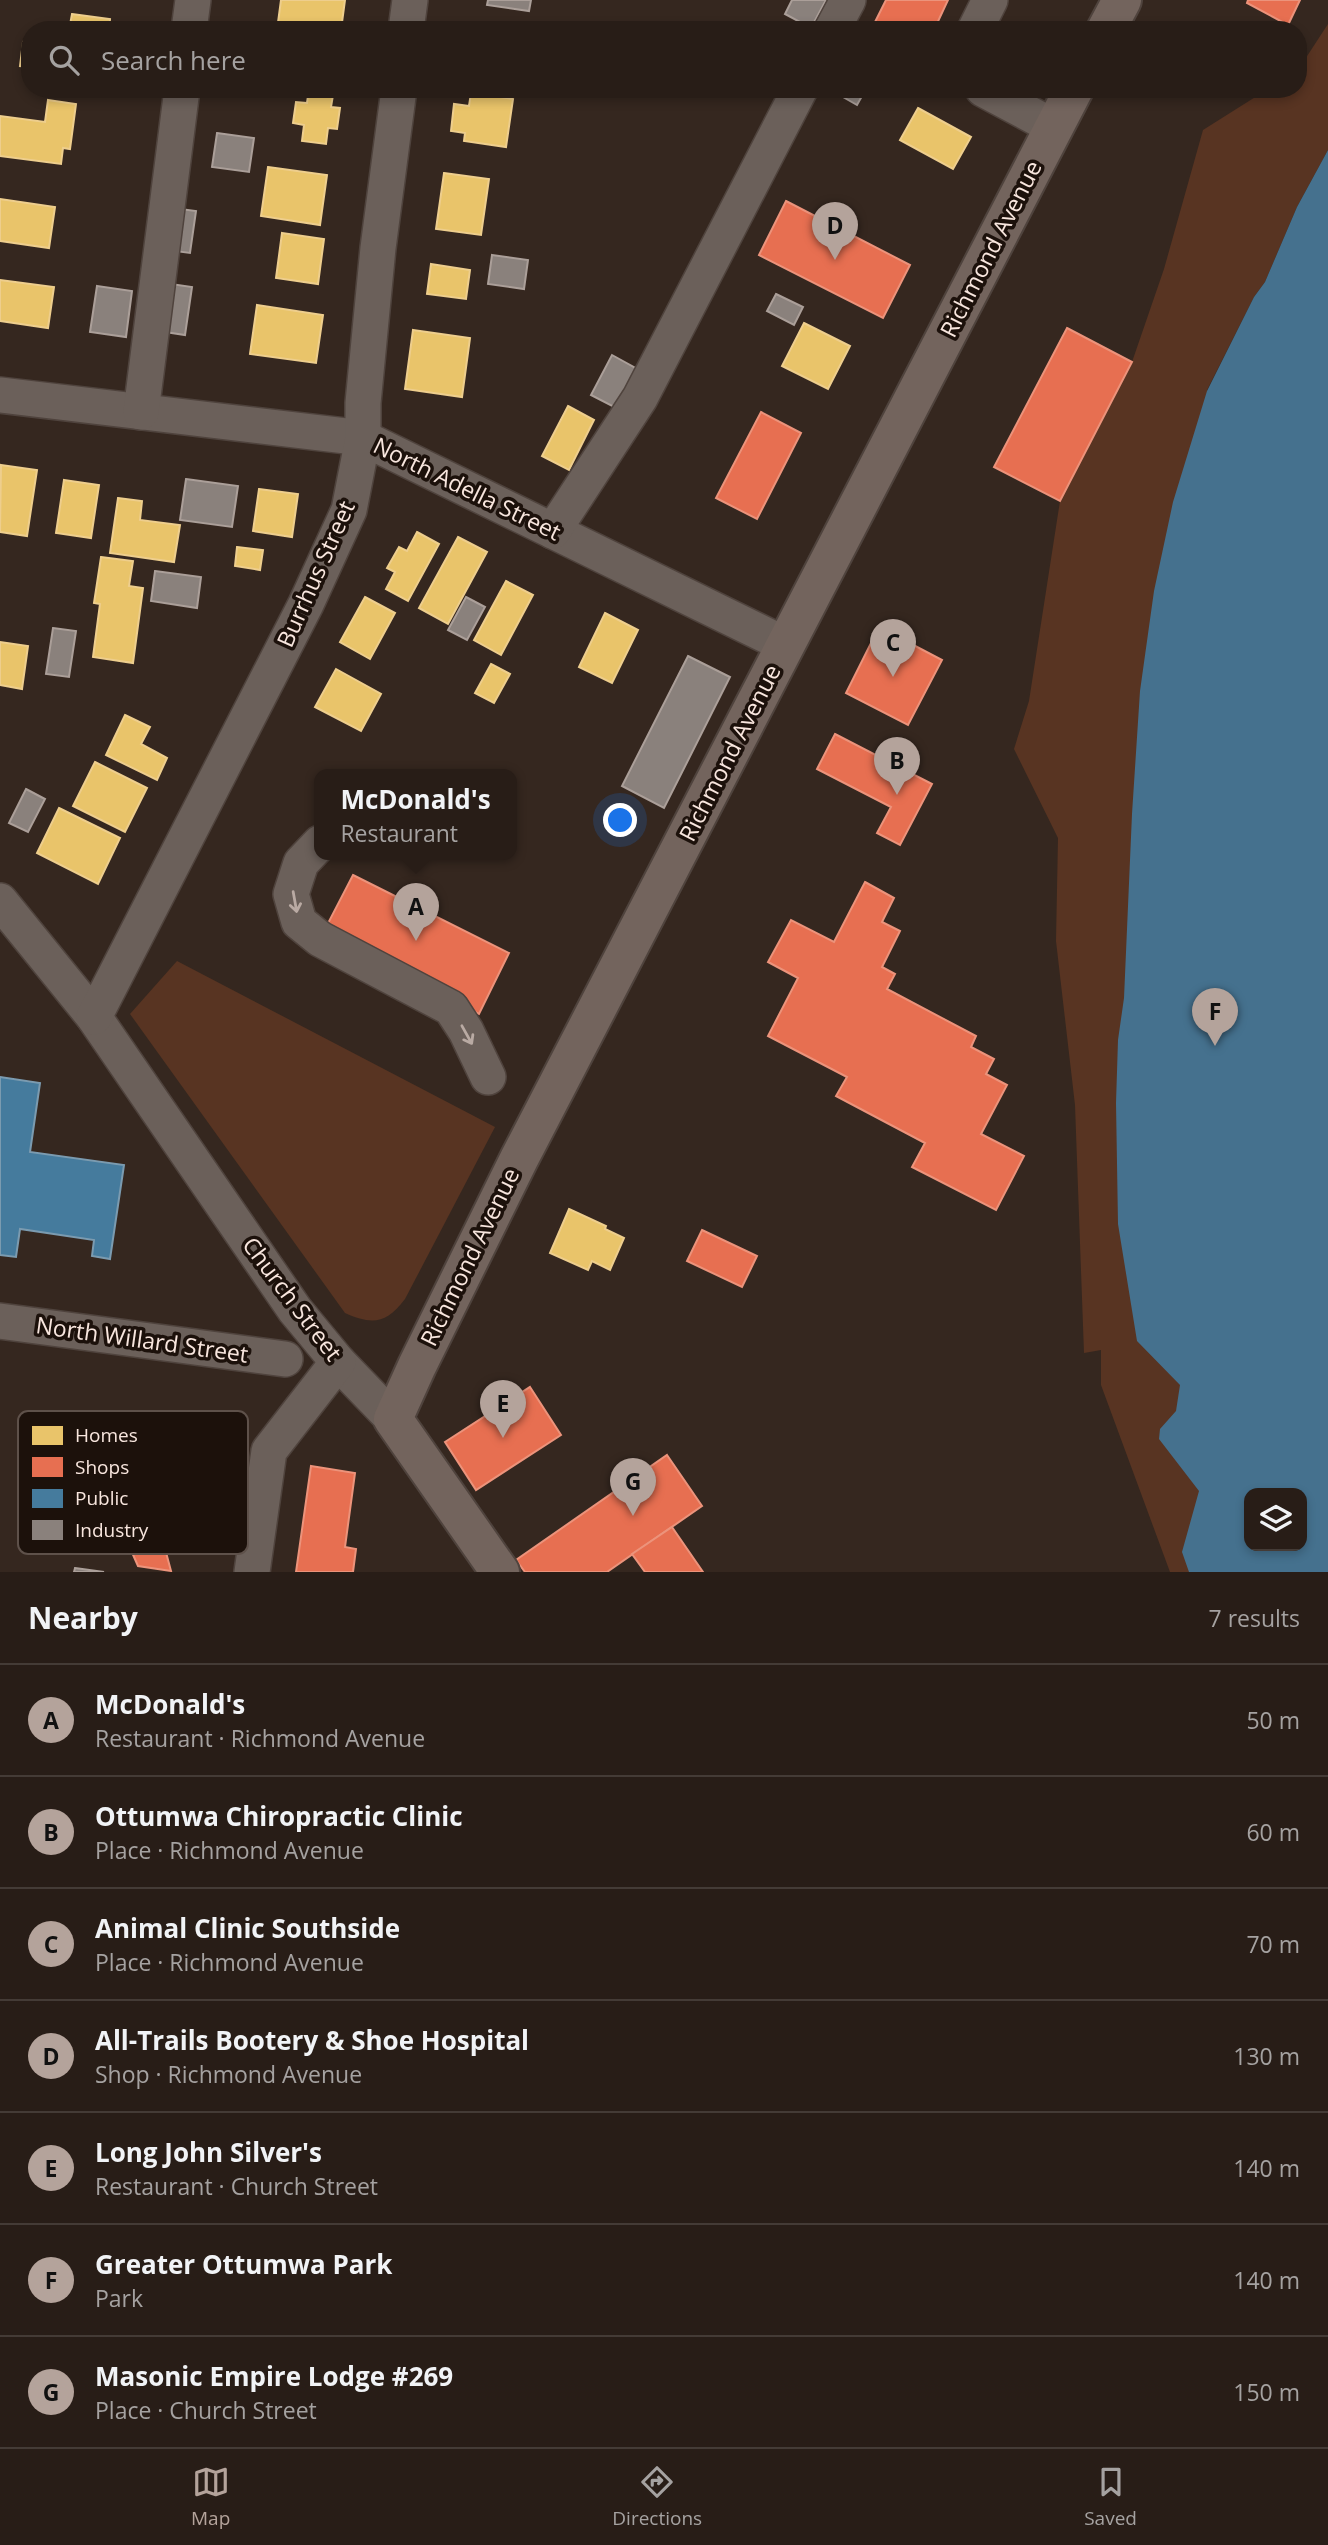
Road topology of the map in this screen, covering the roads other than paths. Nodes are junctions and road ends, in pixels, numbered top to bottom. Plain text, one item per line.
1 (193, 0) edge
2 (410, 0) edge
3 (848, 0) edge
4 (990, 0) edge
5 (1122, 0) edge
6 (190, 21) edge
7 (407, 21) edge
8 (837, 21) edge
9 (980, 21) edge
10 (1111, 21) edge
11 (181, 98) edge
12 (398, 98) edge
13 (795, 98) edge
14 (1000, 98) edge
15 (1069, 98) edge
16 (1054, 127) junction
17 (0, 395) edge
18 (141, 412) junction
19 (363, 438) junction
20 (553, 531) junction
21 (786, 645) junction
22 (314, 849) edge
23 (0, 901) edge
24 (94, 1017) junction
25 (488, 1077) dead end
26 (0, 1321) edge
27 (285, 1359) dead end
28 (338, 1362) junction
29 (393, 1419) junction
30 (252, 1572) edge
31 (500, 1572) edge

1 - 6 street
2 - 7 street
3 - 8 street
4 - 9 street
5 - 10 main road
11 - 18 street
12 - 19 street, Burrhus Street
13 - 20 street
14 - 16 street
15 - 16 main road, Richmond Avenue
16 - 21 main road, Richmond Avenue
17 - 18 street, North Adella Street
18 - 19 street, North Adella Street
19 - 20 street, North Adella Street
19 - 24 street, Burrhus Street
20 - 21 street, North Adella Street
21 - 29 main road, Richmond Avenue
22 -> 25 street
23 - 24 street, Church Street
24 - 28 street, Church Street
26 - 27 street, North Willard Street
28 - 29 street, Church Street
28 - 30 street
29 - 31 main road, Church Street

